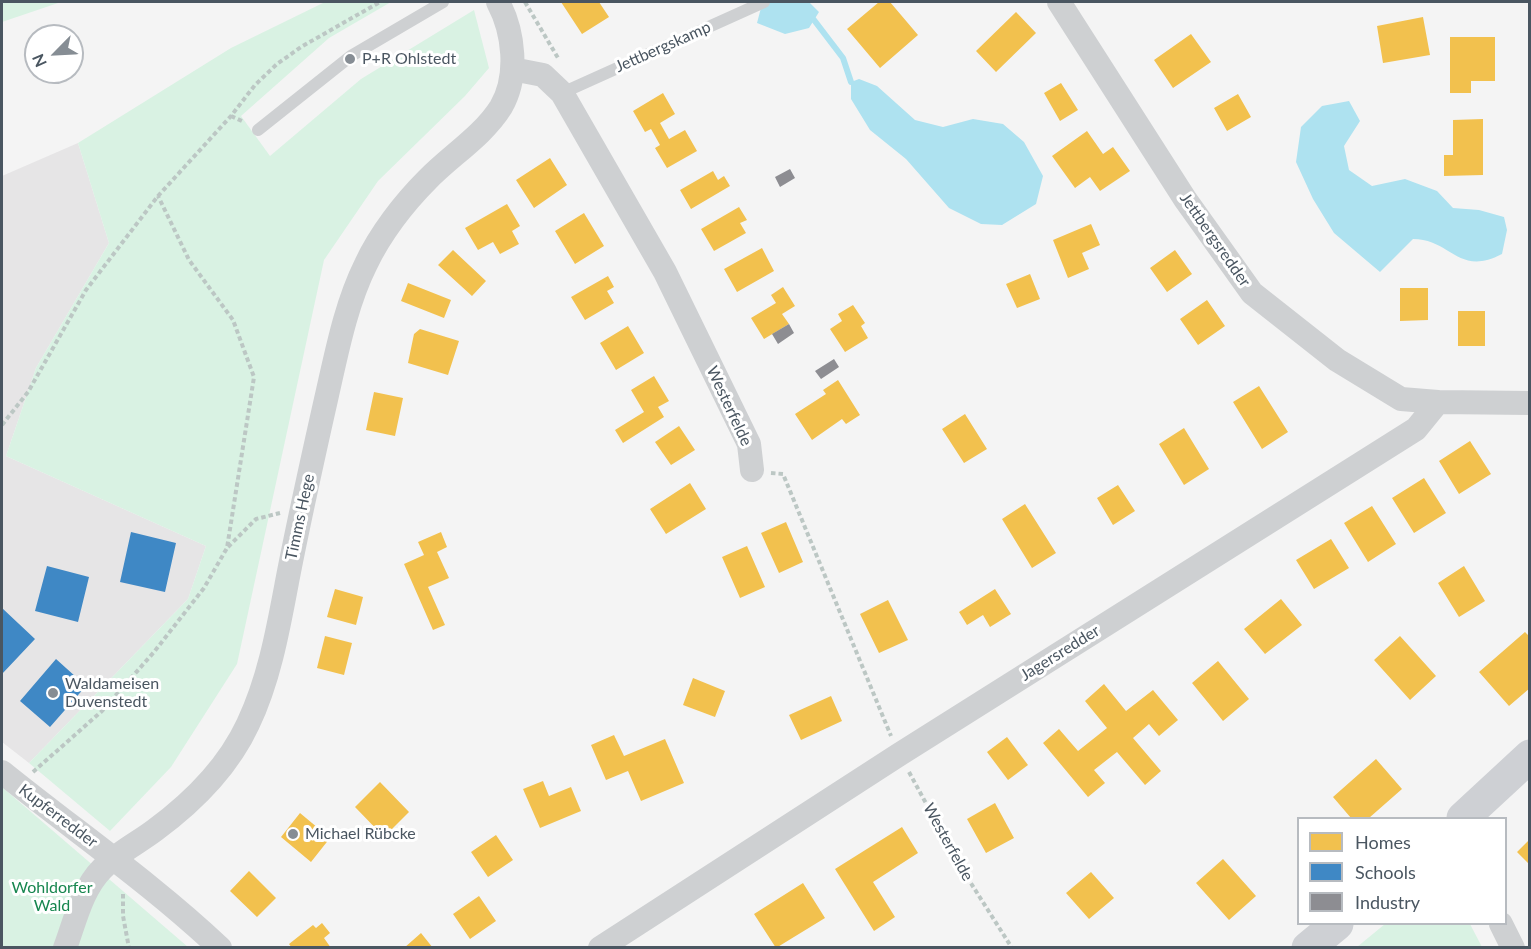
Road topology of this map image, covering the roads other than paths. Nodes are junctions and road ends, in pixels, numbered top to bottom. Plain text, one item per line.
1 (443, 2) edge
2 (498, 2) edge
3 (764, 2) edge
4 (1059, 2) edge
5 (512, 69) junction
6 (560, 91) junction
7 (258, 130) dead end
8 (1438, 402) junction
9 (1530, 403) edge
10 (752, 470) road end
11 (1530, 756) edge
12 (10, 779) edge
13 (1466, 817) edge
14 (115, 858) junction
15 (1336, 925) edge
16 (1502, 925) edge
17 (65, 948) edge
18 (220, 948) edge
19 (600, 948) edge
20 (1308, 948) edge
21 (1513, 948) edge

1 - 7 lane
2 - 5 street
3 - 6 lane, Jettbergskamp
4 - 8 street, Jettbergsredder
5 - 6 street, Westerfelde
5 - 14 street, Timms Hege
6 - 10 street, Westerfelde
8 - 9 street
8 - 19 street, Jagersredder
11 - 13 street
12 - 14 street, Kupferredder
14 - 17 street, Timms Hege
14 - 18 street
15 - 20 street
16 - 21 street

